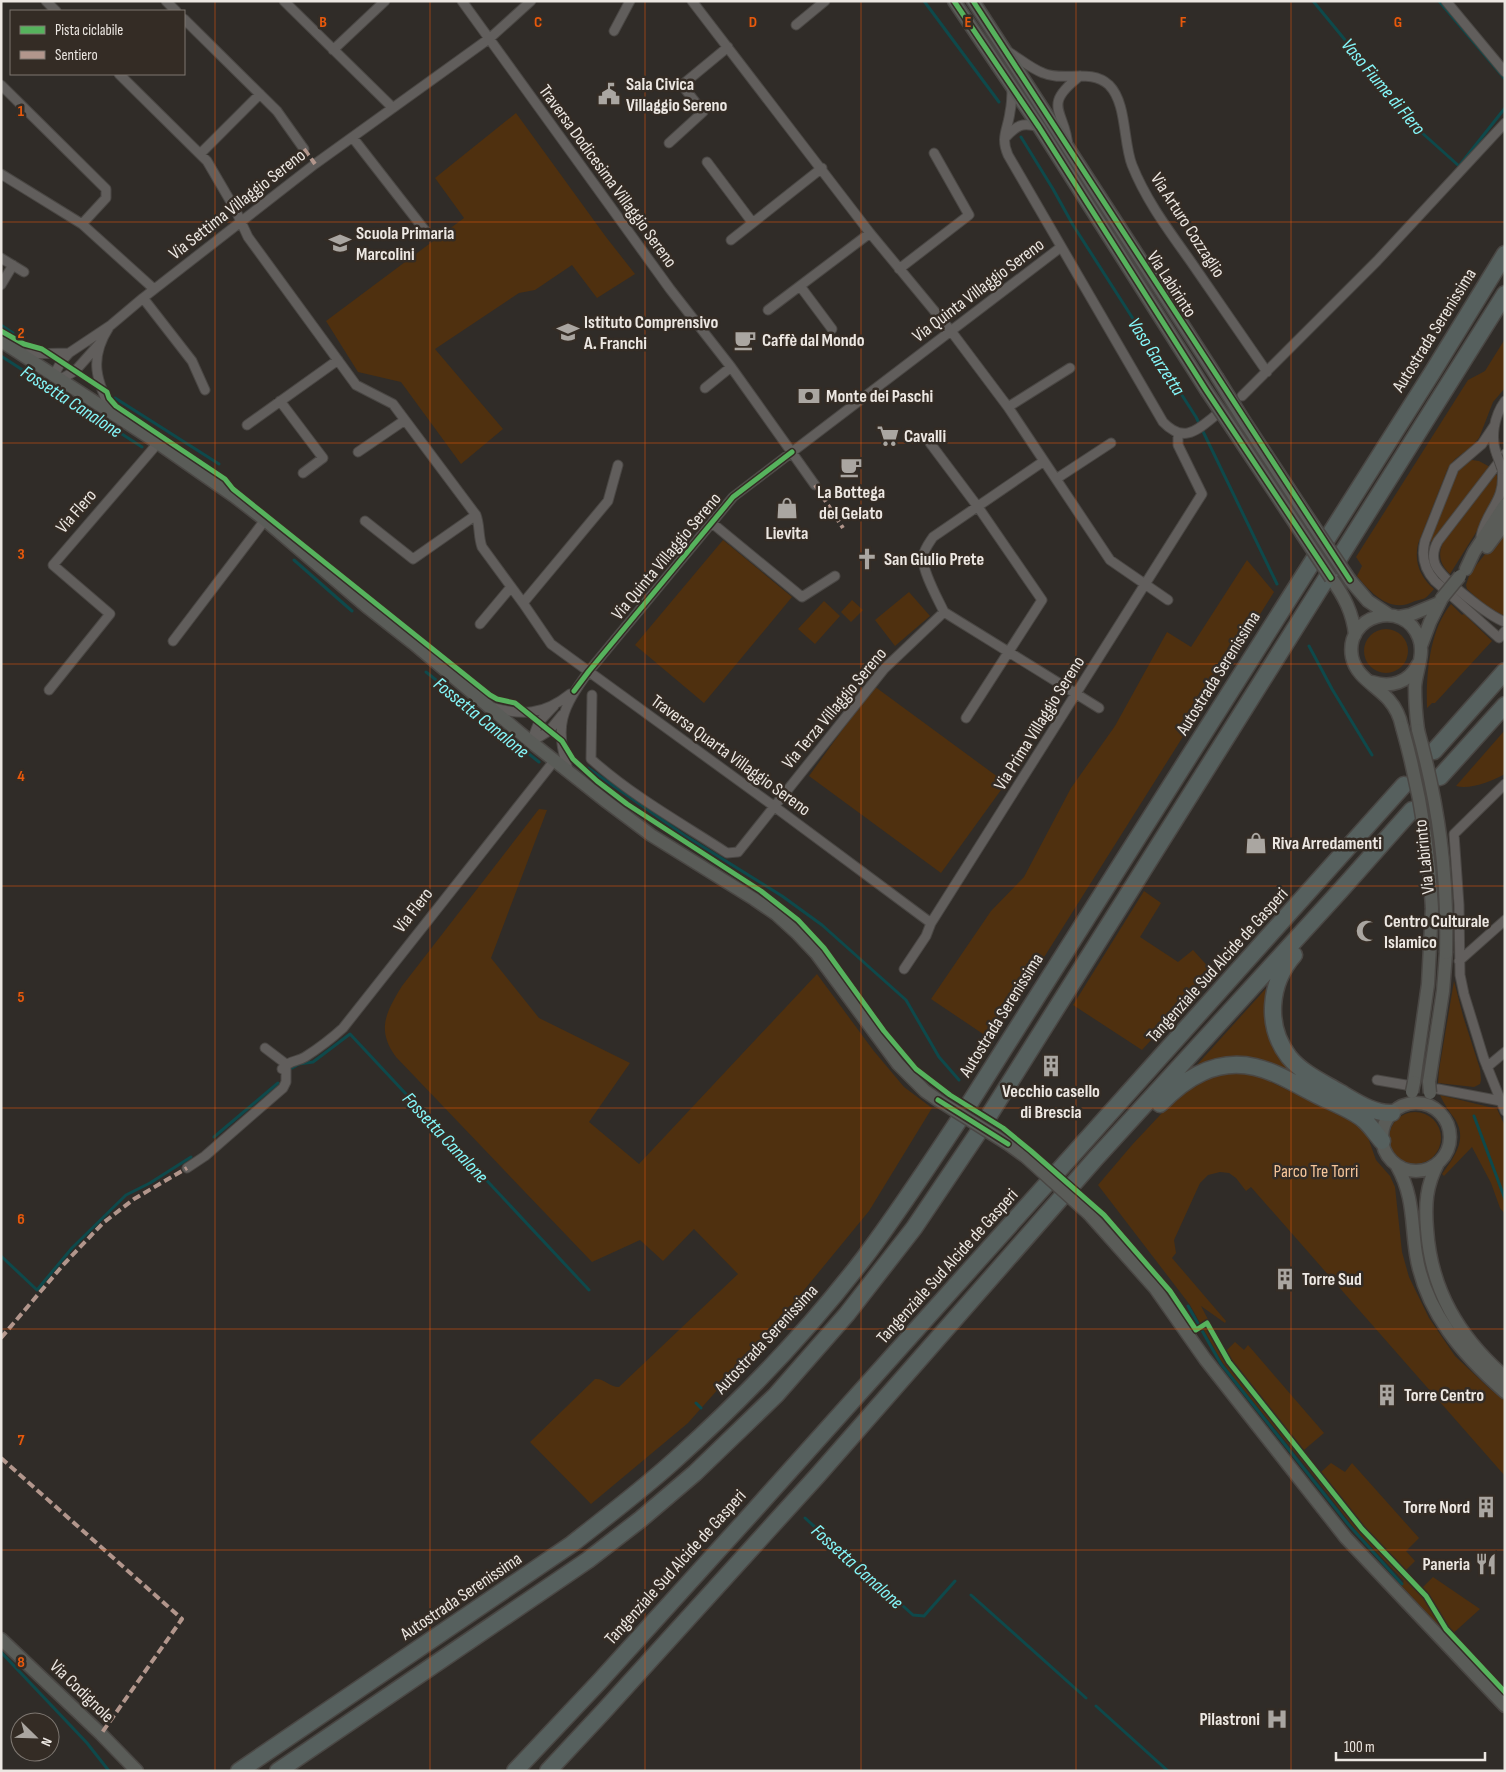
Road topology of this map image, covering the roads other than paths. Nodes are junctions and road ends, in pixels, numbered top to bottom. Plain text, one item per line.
1 (46, 1) edge
2 (166, 1) edge
3 (284, 1) edge
4 (385, 1) edge
5 (462, 1) edge
6 (531, 1) edge
7 (630, 1) edge
8 (692, 1) edge
9 (825, 1) edge
10 (954, 1) edge
11 (973, 1) edge
12 (1446, 1) edge
13 (55, 10) edge
14 (175, 10) edge
15 (185, 20) edge
16 (796, 25) dead end
17 (614, 31) dead end
18 (490, 38) junction
19 (728, 47) junction
20 (1004, 49) junction
21 (333, 50) junction
22 (1505, 72) edge
23 (120, 75) edge
24 (1080, 76) junction
25 (1, 85) edge
26 (1012, 86) junction
27 (260, 94) junction
28 (393, 108) junction
29 (1505, 123) edge
30 (1039, 127) junction
31 (353, 138) junction
32 (1005, 138) junction
33 (668, 142) dead end
34 (304, 149) dead end
35 (1069, 149) junction
36 (934, 153) dead end
37 (200, 154) junction
38 (708, 162) dead end
39 (822, 168) junction
40 (1, 174) edge
41 (240, 222) junction
42 (752, 222) junction
43 (82, 224) junction
44 (428, 233) dead end
45 (870, 233) junction
46 (731, 240) dead end
47 (1061, 248) junction
48 (1505, 254) edge
49 (1, 258) edge
50 (13, 265) junction
51 (899, 269) junction
52 (24, 272) dead end
53 (1, 285) edge
54 (800, 286) junction
55 (154, 289) junction
56 (1505, 294) edge
57 (143, 298) junction
58 (768, 310) dead end
59 (111, 325) junction
60 (832, 328) dead end
61 (951, 331) junction
62 (1, 341) edge
63 (100, 343) junction
64 (69, 353) junction
65 (21, 354) junction
66 (338, 360) junction
67 (731, 367) junction
68 (1070, 368) dead end
69 (1267, 372) junction
70 (58, 377) junction
71 (705, 388) dead end
72 (205, 390) dead end
73 (1242, 396) dead end
74 (280, 401) junction
75 (1505, 401) edge
76 (1008, 407) junction
77 (112, 412) junction
78 (1216, 415) dead end
79 (404, 420) junction
80 (247, 425) dead end
81 (1494, 426) junction
82 (1178, 433) junction
83 (158, 443) junction
84 (930, 443) dead end
85 (1111, 443) dead end
86 (358, 452) dead end
87 (792, 452) junction
88 (1502, 452) edge
89 (1044, 461) junction
90 (618, 465) dead end
91 (303, 473) dead end
92 (1056, 478) junction
93 (814, 485) dead end
94 (1505, 505) edge
95 (978, 507) junction
96 (476, 515) junction
97 (265, 520) junction
98 (365, 521) dead end
99 (712, 523) junction
100 (1505, 523) edge
101 (1478, 546) junction
102 (1463, 572) junction
103 (835, 576) dead end
104 (1145, 586) junction
105 (511, 587) junction
106 (1168, 600) dead end
107 (1440, 600) junction
108 (523, 603) junction
109 (944, 612) junction
110 (1394, 616) junction
111 (1505, 622) edge
112 (480, 624) dead end
113 (1355, 635) junction
114 (1502, 635) edge
115 (173, 641) dead end
116 (1421, 646) junction
117 (1008, 652) junction
118 (1420, 661) junction
119 (589, 671) junction
120 (1505, 671) edge
121 (1365, 678) junction
122 (49, 690) dead end
123 (574, 691) junction
124 (592, 695) dead end
125 (1076, 695) junction
126 (486, 705) junction
127 (1505, 705) edge
128 (554, 706) junction
129 (1099, 708) dead end
130 (564, 712) junction
131 (966, 718) dead end
132 (531, 742) junction
133 (1434, 751) dead end
134 (554, 761) junction
135 (569, 773) junction
136 (1440, 777) dead end
137 (1505, 784) edge
138 (1404, 785) dead end
139 (775, 806) junction
140 (1412, 810) dead end
141 (1340, 892) junction
142 (1505, 920) edge
143 (931, 923) junction
144 (1459, 961) junction
145 (904, 969) dead end
146 (265, 1048) dead end
147 (1505, 1052) edge
148 (284, 1066) junction
149 (1487, 1067) junction
150 (1377, 1080) dead end
151 (1411, 1086) junction
152 (1432, 1088) junction
153 (1501, 1101) junction
154 (1398, 1109) junction
155 (1438, 1111) junction
156 (1505, 1111) edge
157 (1382, 1141) junction
158 (1096, 1158) junction
159 (1438, 1163) junction
160 (1397, 1166) junction
161 (187, 1168) dead end
162 (1505, 1377) edge
163 (1505, 1392) edge
164 (1, 1639) edge
165 (1505, 1706) edge
166 (137, 1771) edge
167 (239, 1771) edge
168 (278, 1771) edge
169 (515, 1771) edge
170 (548, 1771) edge

1 - 13 street
2 - 14 street
3 - 21 street
4 - 21 street
5 - 18 street, Traversa Dodicesima Villaggio Sereno
6 - 18 street, Via Settima Villaggio Sereno
7 - 17 street
8 - 19 street
9 - 16 street
10 - 26 street, Via Labirinto
11 - 20 street, Via Labirinto
12 - 22 street
15 - 27 street
18 - 28 street, Via Settima Villaggio Sereno
18 - 67 street, Traversa Dodicesima Villaggio Sereno
19 - 33 street
19 - 39 street
20 - 24 street
20 - 35 street, Via Labirinto
21 - 28 street
23 - 37 street, Traversa Quarta Villaggio Sereno
24 - 35 street
24 - 69 street, Via Arturo Cozzaglio
25 - 43 street
26 - 30 street, Via Labirinto
26 - 32 street
27 - 34 street
27 - 37 street
28 - 31 street, Via Settima Villaggio Sereno
29 - 69 street
30 - 32 street
30 - 113 street, Via Labirinto, bridge
31 - 41 street, Via Settima Villaggio Sereno
31 - 44 street
32 - 47 street
35 - 110 street, Via Labirinto, bridge
36 - 51 street
37 - 41 street, Traversa Quarta Villaggio Sereno
38 - 42 street
39 - 42 street
39 - 45 street
40 - 43 street
41 - 55 street, Via Settima Villaggio Sereno
41 - 66 street, Traversa Quarta Villaggio Sereno
42 - 46 street
43 - 55 street
45 - 51 street
45 - 54 street
47 - 61 street, Via Quinta Villaggio Sereno
47 - 82 street
48 - 167 highway, Autostrada Serenissima
49 - 50 street
50 - 52 street
50 - 53 street
51 - 61 street
54 - 58 street
54 - 60 street
55 - 57 street, Via Settima Villaggio Sereno
56 - 168 highway
57 - 59 street, Via Settima Villaggio Sereno
57 - 72 street
59 - 63 street, Via Settima Villaggio Sereno
59 - 64 street, Via Settima Villaggio Sereno
61 - 76 street
61 - 87 street, Via Quinta Villaggio Sereno
62 - 65 street
63 - 70 street, Via Settima Villaggio Sereno
63 - 77 street, Via Settima Villaggio Sereno
64 - 65 street
64 - 70 street, Via Settima Villaggio Sereno
65 - 70 street
66 - 74 street
66 - 79 street, Traversa Quarta Villaggio Sereno
67 - 71 street
67 - 87 street, Traversa Dodicesima Villaggio Sereno
68 - 76 street
69 - 73 street
70 - 77 street
74 - 80 street
74 - 91 street
75 - 81 street
76 - 89 street
77 - 83 street
78 - 82 street
79 - 86 street
79 - 96 street, Traversa Quarta Villaggio Sereno
81 - 88 street
81 - 114 street
82 - 104 street, Via Prima Villaggio Sereno
83 - 97 street
83 - 122 street, Via Flero
84 - 95 street
85 - 92 street
87 - 93 street, Traversa Dodicesima Villaggio Sereno
87 - 99 street, Via Quinta Villaggio Sereno
88 - 101 street, bridge
88 - 111 street
89 - 92 street
89 - 95 street
90 - 108 street
92 - 104 street
94 - 101 street
95 - 109 street
95 - 117 street
96 - 98 street
96 - 105 street, Traversa Quarta Villaggio Sereno
97 - 115 street
97 - 126 street
99 - 103 street
99 - 119 street, Via Quinta Villaggio Sereno
100 - 102 street
101 - 102 street
102 - 107 street, bridge
104 - 106 street
104 - 125 street, Via Prima Villaggio Sereno
105 - 108 street, Traversa Quarta Villaggio Sereno
105 - 112 street
107 - 110 street
107 - 116 street
108 - 119 street, Traversa Quarta Villaggio Sereno
109 - 117 street
109 - 139 street, Via Terza Villaggio Sereno
110 - 113 street
110 - 116 street, Via Labirinto
113 - 121 street, Via Labirinto
116 - 118 street, Via Labirinto
117 - 125 street
117 - 131 street
118 - 121 street
118 - 152 street, Via Labirinto, bridge
119 - 123 street, Via Quinta Villaggio Sereno
119 - 139 street, Traversa Quarta Villaggio Sereno
120 - 133 highway
121 - 151 street, Via Labirinto, bridge
123 - 128 street, Via Quinta Villaggio Sereno
123 - 130 street, Via Quinta Villaggio Sereno
124 - 139 street
125 - 129 street
125 - 143 street, Via Prima Villaggio Sereno
126 - 128 street, Via Quinta Villaggio Sereno
126 - 132 street
127 - 136 highway
128 - 132 street, Via Quinta Villaggio Sereno
130 - 132 street, Via Quinta Villaggio Sereno
130 - 135 street, Via Quinta Villaggio Sereno
132 - 134 street
134 - 135 street
134 - 148 street, Via Flero
135 - 165 street, bridge
137 - 144 street
138 - 169 highway, Tangenziale Sud Alcide de Gasperi
139 - 143 street, Traversa Quarta Villaggio Sereno
140 - 141 highway
141 - 154 highway
141 - 158 highway
142 - 144 street
143 - 145 street, Via Prima Villaggio Sereno
144 - 149 street
146 - 148 street
147 - 149 street
148 - 161 street
149 - 153 street
150 - 151 street
151 - 154 street, Via Labirinto
152 - 153 street
152 - 155 street
153 - 156 street
154 - 155 street
154 - 157 street, Via Labirinto
155 - 159 street
157 - 158 highway
157 - 160 street
158 - 170 highway
159 - 160 street
159 - 162 street
160 - 163 street
164 - 166 street, Via Codignole

